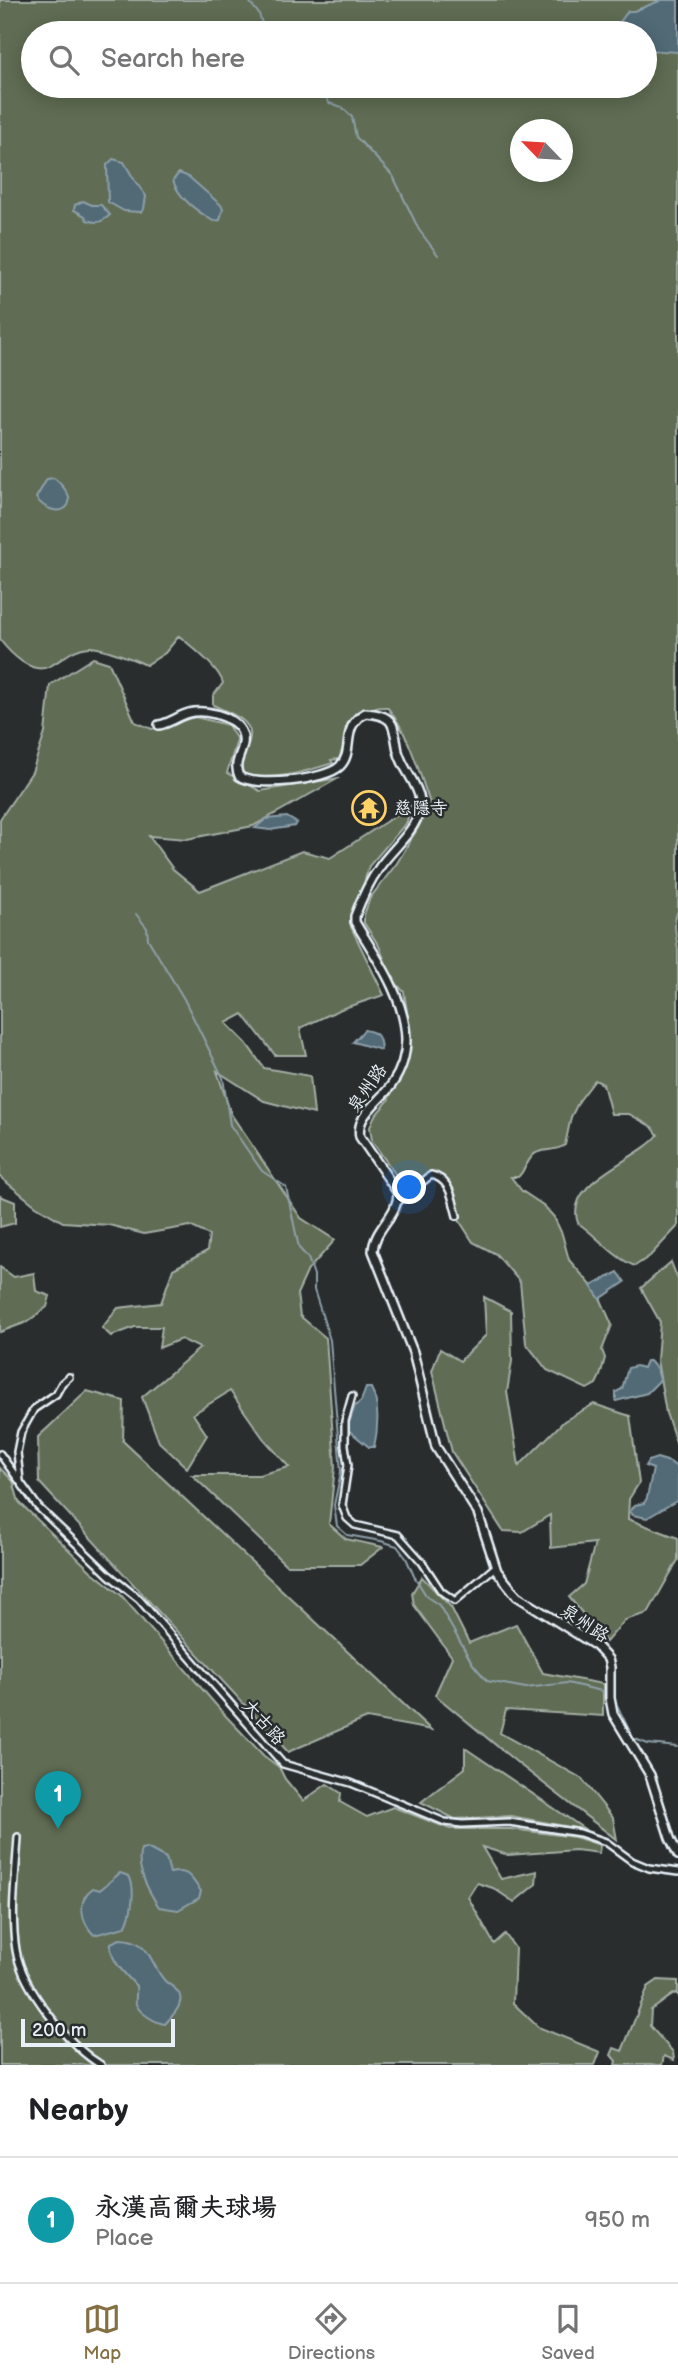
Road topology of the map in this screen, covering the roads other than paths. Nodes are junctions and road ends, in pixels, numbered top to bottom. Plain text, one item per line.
1 (159, 725) dead end
2 (398, 1202) junction
3 (457, 1216) dead end
4 (69, 1377) dead end
5 (352, 1396) dead end
6 (0, 1454) edge
7 (20, 1481) junction
8 (495, 1567) junction
9 (18, 1837) dead end
10 (678, 1854) edge
11 (678, 1872) edge
12 (101, 2065) edge

1 - 2 street, 泉州路
2 - 3 street
2 - 8 street, 泉州路
4 - 7 street
5 - 8 street
6 - 7 street, 大古路
7 - 11 street, 大古路
8 - 10 street, 泉州路
9 - 12 street

